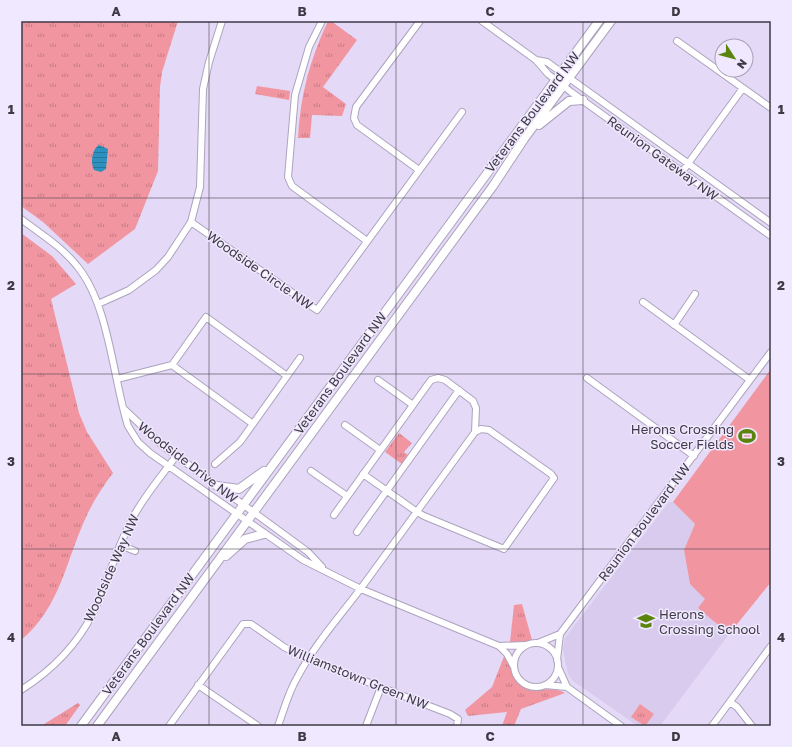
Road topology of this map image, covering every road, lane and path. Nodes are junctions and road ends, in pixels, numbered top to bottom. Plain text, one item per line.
1 (222, 21) edge
2 (322, 21) edge
3 (420, 21) edge
4 (482, 21) edge
5 (599, 21) edge
6 (611, 21) edge
7 (677, 41) dead end
8 (536, 60) junction
9 (561, 72) junction
10 (569, 78) junction
11 (555, 80) junction
12 (563, 86) junction
13 (743, 88) junction
14 (583, 100) junction
15 (771, 108) edge
16 (462, 112) dead end
17 (524, 139) junction
18 (688, 163) junction
19 (418, 170) junction
20 (682, 172) junction
21 (21, 219) edge
22 (192, 222) junction
23 (771, 223) edge
24 (771, 236) edge
25 (367, 241) junction
26 (695, 294) dead end
27 (643, 302) dead end
28 (98, 304) junction
29 (674, 325) junction
30 (771, 352) edge
31 (300, 358) dead end
32 (172, 365) junction
33 (288, 376) junction
34 (587, 378) dead end
35 (117, 379) junction
36 (378, 380) dead end
37 (750, 380) junction
38 (459, 390) junction
39 (413, 405) junction
40 (125, 410) junction
41 (253, 424) junction
42 (345, 425) dead end
43 (475, 432) junction
44 (380, 450) junction
45 (176, 456) junction
46 (694, 456) junction
47 (277, 459) junction
48 (215, 464) dead end
49 (168, 466) junction
50 (311, 471) dead end
51 (363, 474) junction
52 (217, 486) junction
53 (387, 491) junction
54 (347, 496) junction
55 (243, 505) junction
56 (417, 512) junction
57 (253, 513) junction
58 (236, 514) junction
59 (334, 515) dead end
60 (247, 522) junction
61 (357, 532) dead end
62 (264, 534) junction
63 (120, 546) junction
64 (135, 551) dead end
65 (215, 565) junction
66 (325, 570) junction
67 (361, 589) junction
68 (560, 634) junction
69 (536, 643) junction
70 (527, 645) junction
71 (499, 646) junction
72 (771, 646) edge
73 (308, 659) junction
74 (558, 663) junction
75 (514, 667) junction
76 (544, 685) junction
77 (198, 686) junction
78 (381, 687) junction
79 (567, 687) junction
80 (21, 690) edge
81 (730, 702) junction
82 (457, 723) edge
83 (617, 725) edge
84 (81, 726) edge
85 (97, 726) edge
86 (169, 726) edge
87 (258, 726) edge
88 (278, 726) edge
89 (366, 726) edge
90 (712, 726) edge
91 (752, 726) edge

1 - 22 street
2 - 25 street
3 - 19 street
4 - 8 street
5 - 9 main road, Veterans Boulevard NW
6 - 10 main road, Veterans Boulevard NW
7 - 13 street
8 - 9 street, Reunion Gateway NW
8 - 11 street, Reunion Gateway NW
9 - 10 street, Reunion Gateway NW
9 - 11 main road, Veterans Boulevard NW
10 - 12 main road, Veterans Boulevard NW
10 - 18 street, Reunion Gateway NW
11 - 12 street, Reunion Gateway NW
11 - 47 main road, Veterans Boulevard NW
12 - 14 street, Reunion Gateway NW
12 - 17 main road, Veterans Boulevard NW
13 - 15 street
13 - 18 street
14 - 17 main road
14 - 20 street, Reunion Gateway NW
16 - 19 street, Woodside Circle NW
17 - 57 main road, Veterans Boulevard NW
18 - 20 street
18 - 23 street, Reunion Gateway NW
19 - 25 street, Woodside Circle NW
20 - 24 street, Reunion Gateway NW
21 - 28 street, Woodside Drive NW
22 - 25 street, Woodside Circle NW
22 - 28 street
26 - 29 street
27 - 29 street
28 - 35 street, Woodside Drive NW
29 - 37 street
30 - 37 street, Reunion Boulevard NW
31 - 33 street
32 - 33 street
32 - 35 street
32 - 41 street
33 - 41 street
34 - 46 street
35 - 40 street, Woodside Drive NW
36 - 39 street
37 - 46 street, Reunion Boulevard NW
38 - 39 street
38 - 43 street
38 - 53 street
39 - 44 street
40 - 45 street, Woodside Drive NW
40 - 49 street, Woodside Drive NW
41 - 48 street
42 - 44 street
43 - 56 street
43 - 56 street
44 - 51 street
45 - 49 street, Woodside Way NW
45 - 52 street, Woodside Drive NW
46 - 68 street, Reunion Boulevard NW
47 - 52 main road
47 - 55 main road, Veterans Boulevard NW
49 - 58 street, Woodside Drive NW
49 - 63 street, Woodside Way NW
50 - 54 street
51 - 53 street
51 - 54 street
52 - 55 street, Woodside Drive NW
53 - 56 street
53 - 61 street
54 - 59 street
55 - 57 street, Woodside Drive NW
55 - 58 main road, Veterans Boulevard NW
56 - 67 street
57 - 60 main road, Veterans Boulevard NW
57 - 66 street, Woodside Drive NW
58 - 60 street, Woodside Drive NW
58 - 84 main road, Veterans Boulevard NW
60 - 62 street, Woodside Drive NW
60 - 65 main road, Veterans Boulevard NW
62 - 65 main road
62 - 66 street, Woodside Drive NW
63 - 64 street
63 - 80 street, Woodside Way NW
65 - 85 main road, Veterans Boulevard NW
66 - 67 street, Woodside Drive NW
67 - 71 street, Woodside Drive NW
67 - 73 street
68 - 69 street
68 - 74 street
69 - 70 street
69 - 74 street
70 - 71 street
70 - 75 street
71 - 75 street
72 - 81 street
73 - 77 street, Williamstown Green NW
73 - 78 street, Williamstown Green NW
73 - 88 street
74 - 76 street
74 - 79 street
75 - 76 street
76 - 79 street
77 - 86 street, Williamstown Green NW
77 - 87 street
78 - 82 street, Williamstown Green NW
78 - 89 street
79 - 83 street
81 - 90 street
81 - 91 street

